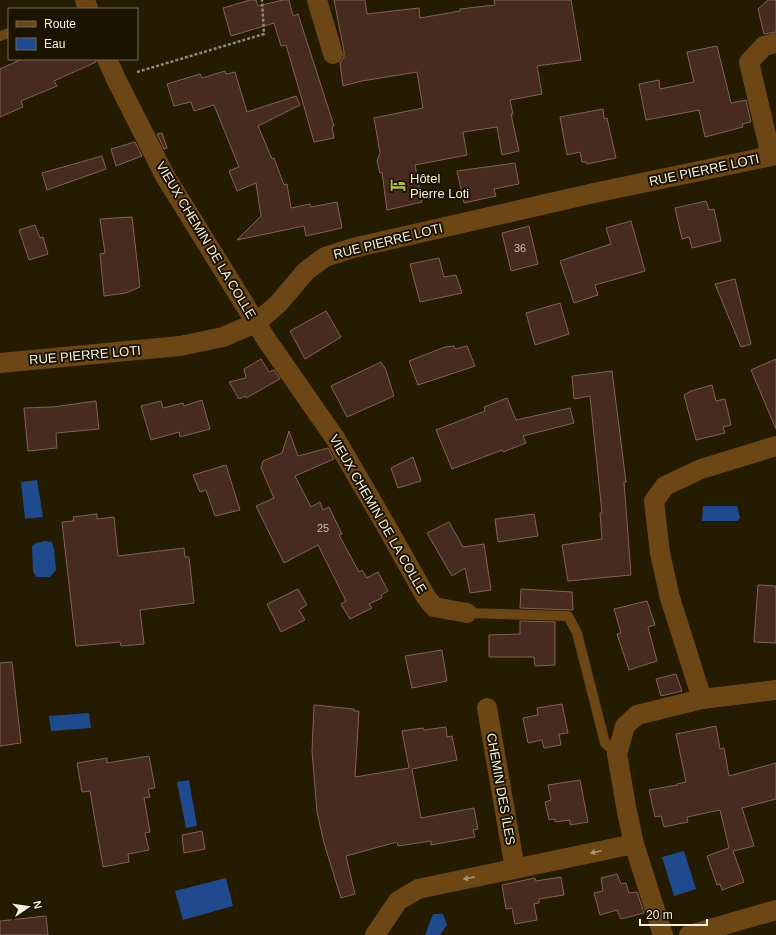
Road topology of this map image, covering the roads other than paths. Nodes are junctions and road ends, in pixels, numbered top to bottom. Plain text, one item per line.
1 (317, 0) edge
2 (776, 43) edge
3 (333, 54) dead end
4 (107, 60) edge
5 (774, 156) edge
6 (256, 323) junction
7 (0, 363) edge
8 (776, 446) edge
9 (467, 613) joint
10 (776, 690) edge
11 (702, 699) junction
12 (487, 708) dead end
13 (617, 754) junction
14 (634, 844) junction
15 (515, 869) junction
16 (776, 910) edge
17 (375, 935) edge
18 (663, 935) edge
19 (689, 935) edge

1 - 3 street
2 - 5 street
4 - 6 street, VIEUX CHEMIN DE LA COLLE
5 - 6 street, RUE PIERRE LOTI
6 - 7 street, RUE PIERRE LOTI
6 - 9 street, VIEUX CHEMIN DE LA COLLE
8 - 11 street
9 - 13 lane, VIEUX CHEMIN DE LA COLLE
10 - 11 street
11 - 13 street
12 - 15 street, CHEMIN DES ÎLES
13 - 14 street
14 -> 15 street
14 - 18 street
15 -> 17 street
16 - 19 street

